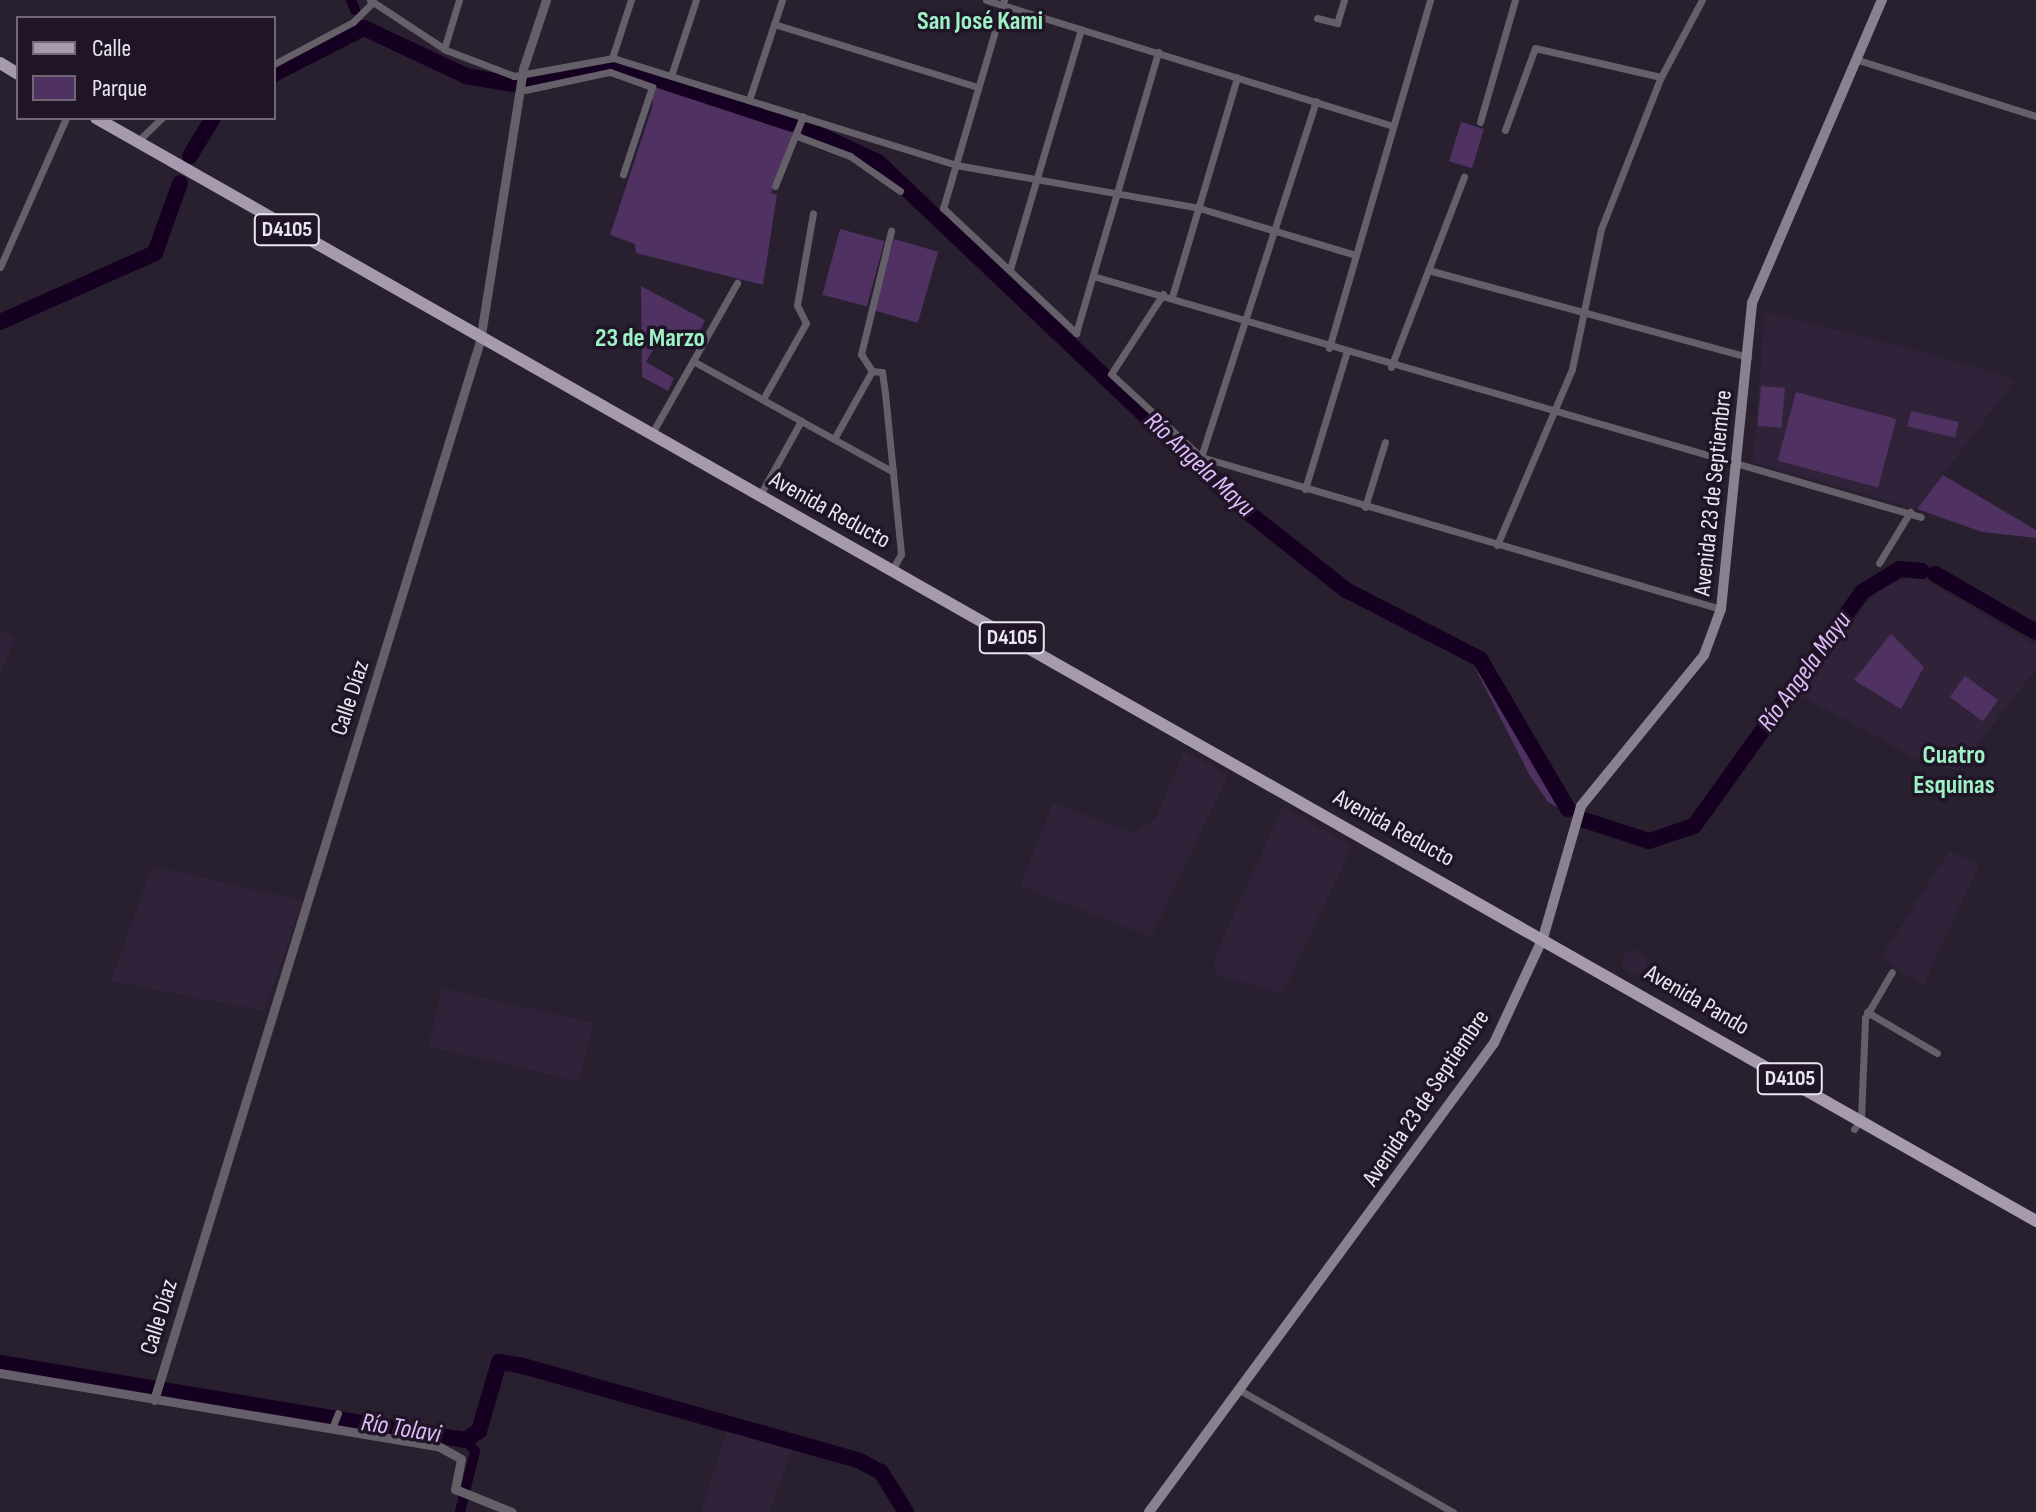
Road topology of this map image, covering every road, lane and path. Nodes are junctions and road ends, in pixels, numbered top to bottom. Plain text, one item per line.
1 (459, 0) edge
2 (546, 0) edge
3 (631, 0) edge
4 (696, 0) edge
5 (782, 0) edge
6 (986, 0) edge
7 (1344, 0) edge
8 (1430, 0) edge
9 (1515, 0) edge
10 (1702, 0) edge
11 (1882, 0) edge
12 (372, 1) edge
13 (1003, 3) edge
14 (1317, 18) dead end
15 (774, 24) junction
16 (1081, 29) junction
17 (444, 49) junction
18 (1158, 52) junction
19 (612, 58) junction
20 (1853, 58) junction
21 (276, 63) edge
22 (525, 76) junction
23 (671, 76) junction
24 (1237, 77) junction
25 (1661, 77) junction
26 (977, 87) junction
27 (525, 90) junction
28 (749, 100) junction
29 (1316, 101) junction
30 (803, 116) junction
31 (2036, 116) edge
32 (65, 120) edge
33 (100, 120) edge
34 (160, 120) edge
35 (1480, 122) dead end
36 (1393, 126) junction
37 (1505, 130) dead end
38 (797, 136) junction
39 (138, 141) junction
40 (956, 165) junction
41 (623, 174) dead end
42 (1464, 177) dead end
43 (1037, 179) junction
44 (775, 186) dead end
45 (900, 191) dead end
46 (1118, 191) junction
47 (1199, 208) junction
48 (813, 213) dead end
49 (1277, 228) junction
50 (891, 231) dead end
51 (1356, 255) junction
52 (0, 267) edge
53 (1010, 269) junction
54 (1428, 270) junction
55 (1093, 276) junction
56 (737, 283) dead end
57 (1163, 294) junction
58 (1172, 297) junction
59 (1583, 312) junction
60 (1249, 324) junction
61 (480, 341) junction
62 (1329, 348) junction
63 (1346, 354) junction
64 (1748, 357) junction
65 (693, 361) junction
66 (1391, 367) junction
67 (872, 371) junction
68 (763, 399) junction
69 (1556, 413) junction
70 (801, 421) junction
71 (651, 435) junction
72 (834, 439) junction
73 (1385, 442) dead end
74 (1201, 457) junction
75 (1738, 464) junction
76 (893, 472) junction
77 (1305, 489) junction
78 (760, 495) junction
79 (1365, 507) junction
80 (1910, 512) junction
81 (1921, 517) dead end
82 (1497, 545) junction
83 (1879, 563) dead end
84 (892, 570) junction
85 (1721, 609) junction
86 (1543, 938) junction
87 (1892, 972) dead end
88 (1867, 1012) junction
89 (1937, 1053) dead end
90 (1858, 1124) junction
91 (2036, 1221) edge
92 (0, 1373) edge
93 (1238, 1389) junction
94 (157, 1392) junction
95 (338, 1413) dead end
96 (333, 1425) junction
97 (512, 1512) edge
98 (1149, 1512) edge
99 (1453, 1512) edge

1 - 17 street
2 - 22 street, Calle Díaz
3 - 19 street
4 - 23 street
5 - 15 street
6 - 13 street
7 - 14 street
8 - 36 street
9 - 35 street
10 - 25 street
11 - 20 main road, Avenida 23 de Septiembre
12 - 17 street
12 - 21 street
13 - 16 street
13 - 26 street
15 - 26 street
15 - 28 street
16 - 18 street
16 - 43 street
17 - 22 street
18 - 24 street
18 - 46 street
19 - 22 street
19 - 23 street
20 - 31 street
20 - 64 main road, Avenida 23 de Septiembre
22 - 27 street, Calle Díaz
23 - 28 street
24 - 29 street
24 - 47 street
25 - 37 street
25 - 59 street
26 - 40 street
27 - 41 street
27 - 61 street, Calle Díaz
28 - 30 street
29 - 36 street
29 - 49 street
30 - 38 street
30 - 40 street
32 - 52 street
33 - 39 main road, Avenida Reducto / D4105
34 - 39 street
36 - 51 street
38 - 44 street
38 - 45 street
39 - 61 main road, Avenida Reducto / D4105
40 - 43 street
40 - 53 street
42 - 54 street
43 - 46 street
43 - 53 street
46 - 47 street
46 - 55 street
47 - 49 street
47 - 58 street
48 - 68 street
49 - 51 street
49 - 60 street
50 - 67 street
51 - 62 street
53 - 55 street
54 - 59 street
54 - 66 street
55 - 57 street
56 - 65 street
57 - 58 street
57 - 74 street
58 - 60 street
59 - 64 street
59 - 69 street
60 - 62 street
60 - 74 street
61 - 71 main road, Avenida Reducto / D4105
61 - 94 street, Calle Díaz
62 - 63 street
63 - 66 street
63 - 77 street
64 - 75 main road, Avenida 23 de Septiembre
65 - 68 street
65 - 71 street
66 - 69 street
67 - 72 street
67 - 76 street
68 - 70 street
69 - 75 street
69 - 82 street
70 - 72 street
70 - 78 street
71 - 78 main road, Avenida Reducto / D4105
72 - 76 street
73 - 79 street
74 - 77 street
75 - 80 street
75 - 85 main road, Avenida 23 de Septiembre
76 - 84 street
77 - 79 street
78 - 84 main road, Avenida Reducto / D4105
79 - 82 street
80 - 81 street
80 - 83 street
82 - 85 street
84 - 86 main road, Avenida Reducto / D4105
85 - 86 main road, Avenida 23 de Septiembre
86 - 90 main road, Avenida Pando / D4105
86 - 93 main road, Avenida 23 de Septiembre
87 - 88 street
88 - 89 street
88 - 90 street
90 - 91 main road, Avenida Pando / D4105
92 - 94 street
93 - 98 main road, Avenida 23 de Septiembre
93 - 99 street
94 - 96 street
95 - 96 street
96 - 97 street

